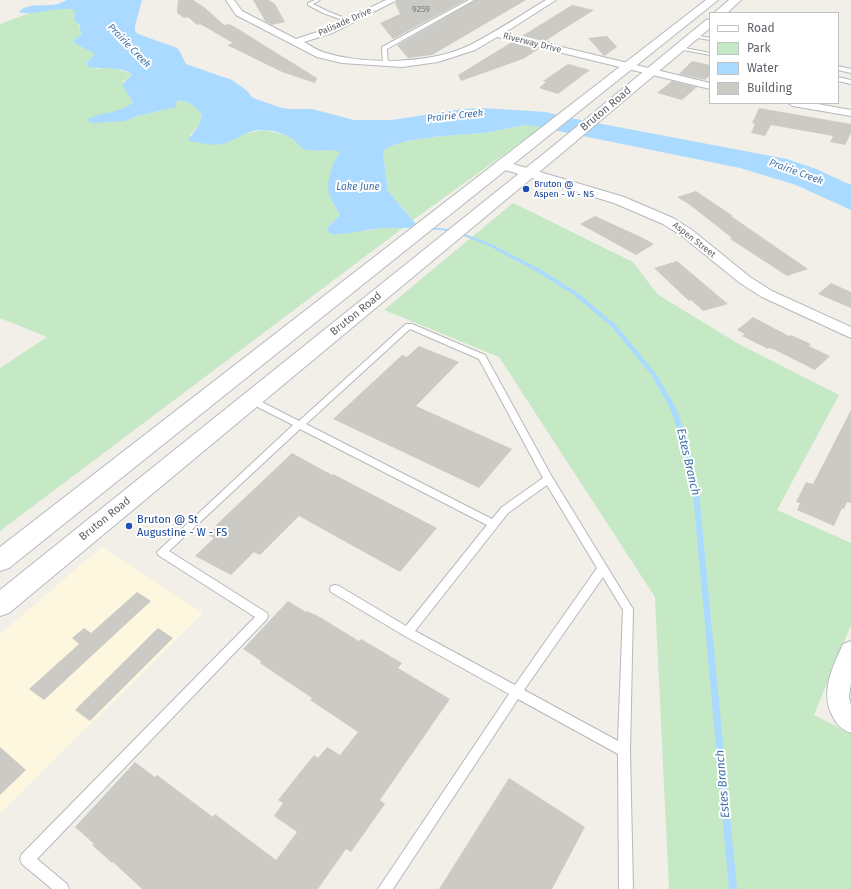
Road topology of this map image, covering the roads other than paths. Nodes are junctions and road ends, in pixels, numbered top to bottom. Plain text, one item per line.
1 (230, 0) edge
2 (318, 0) edge
3 (393, 0) edge
4 (472, 0) edge
5 (552, 0) edge
6 (713, 0) edge
7 (736, 0) edge
8 (721, 12) edge
9 (350, 22) junction
10 (709, 23) edge
11 (497, 34) junction
12 (694, 36) junction
13 (709, 39) edge
14 (296, 42) junction
15 (680, 48) junction
16 (709, 54) edge
17 (851, 63) edge
18 (385, 64) junction
19 (627, 66) junction
20 (848, 70) edge
21 (650, 72) junction
22 (839, 79) edge
23 (851, 82) edge
24 (709, 86) edge
25 (799, 104) edge
26 (851, 113) edge
27 (503, 164) junction
28 (528, 173) junction
29 (851, 333) edge
30 (222, 386) junction
31 (251, 400) junction
32 (299, 425) junction
33 (548, 479) junction
34 (494, 524) junction
35 (0, 561) edge
36 (603, 568) junction
37 (335, 589) dead end
38 (0, 605) edge
39 (407, 632) junction
40 (851, 651) edge
41 (517, 691) junction
42 (851, 722) edge
43 (624, 751) junction
44 (62, 889) edge
45 (384, 889) edge
46 (626, 889) edge

1 - 14 street, Riverway Drive
2 - 9 lane
3 - 9 street, Palisade Drive
4 - 18 lane
5 - 11 street
6 - 19 main road, Bruton Road
7 - 8 main road
9 - 14 street, Palisade Drive
10 - 12 main road, Bruton Road
11 - 18 street, Riverway Drive
11 - 19 street, Riverway Drive
12 - 13 lane
12 - 15 main road, Bruton Road
14 - 18 street, Riverway Drive
15 - 16 lane
15 - 21 main road, Bruton Road
17 - 20 lane
19 - 21 street, Riverway Drive
19 - 27 main road, Bruton Road
21 - 24 street, Riverway Drive
21 - 28 main road, Bruton Road
22 - 23 lane
25 - 26 street
27 - 28 street, Aspen Street
27 - 30 main road, Bruton Road
28 - 29 street, Aspen Street
28 - 31 main road, Bruton Road
30 - 31 main road
30 - 35 main road, Bruton Road
31 - 32 lane
31 - 38 main road, Bruton Road
32 - 33 lane
32 - 34 lane
32 - 44 lane
33 - 34 lane
33 - 36 lane
34 - 39 lane
36 - 41 lane
36 - 43 lane
37 - 39 lane
39 - 41 lane
40 - 42 street
41 - 43 lane
41 - 45 lane
43 - 46 lane

